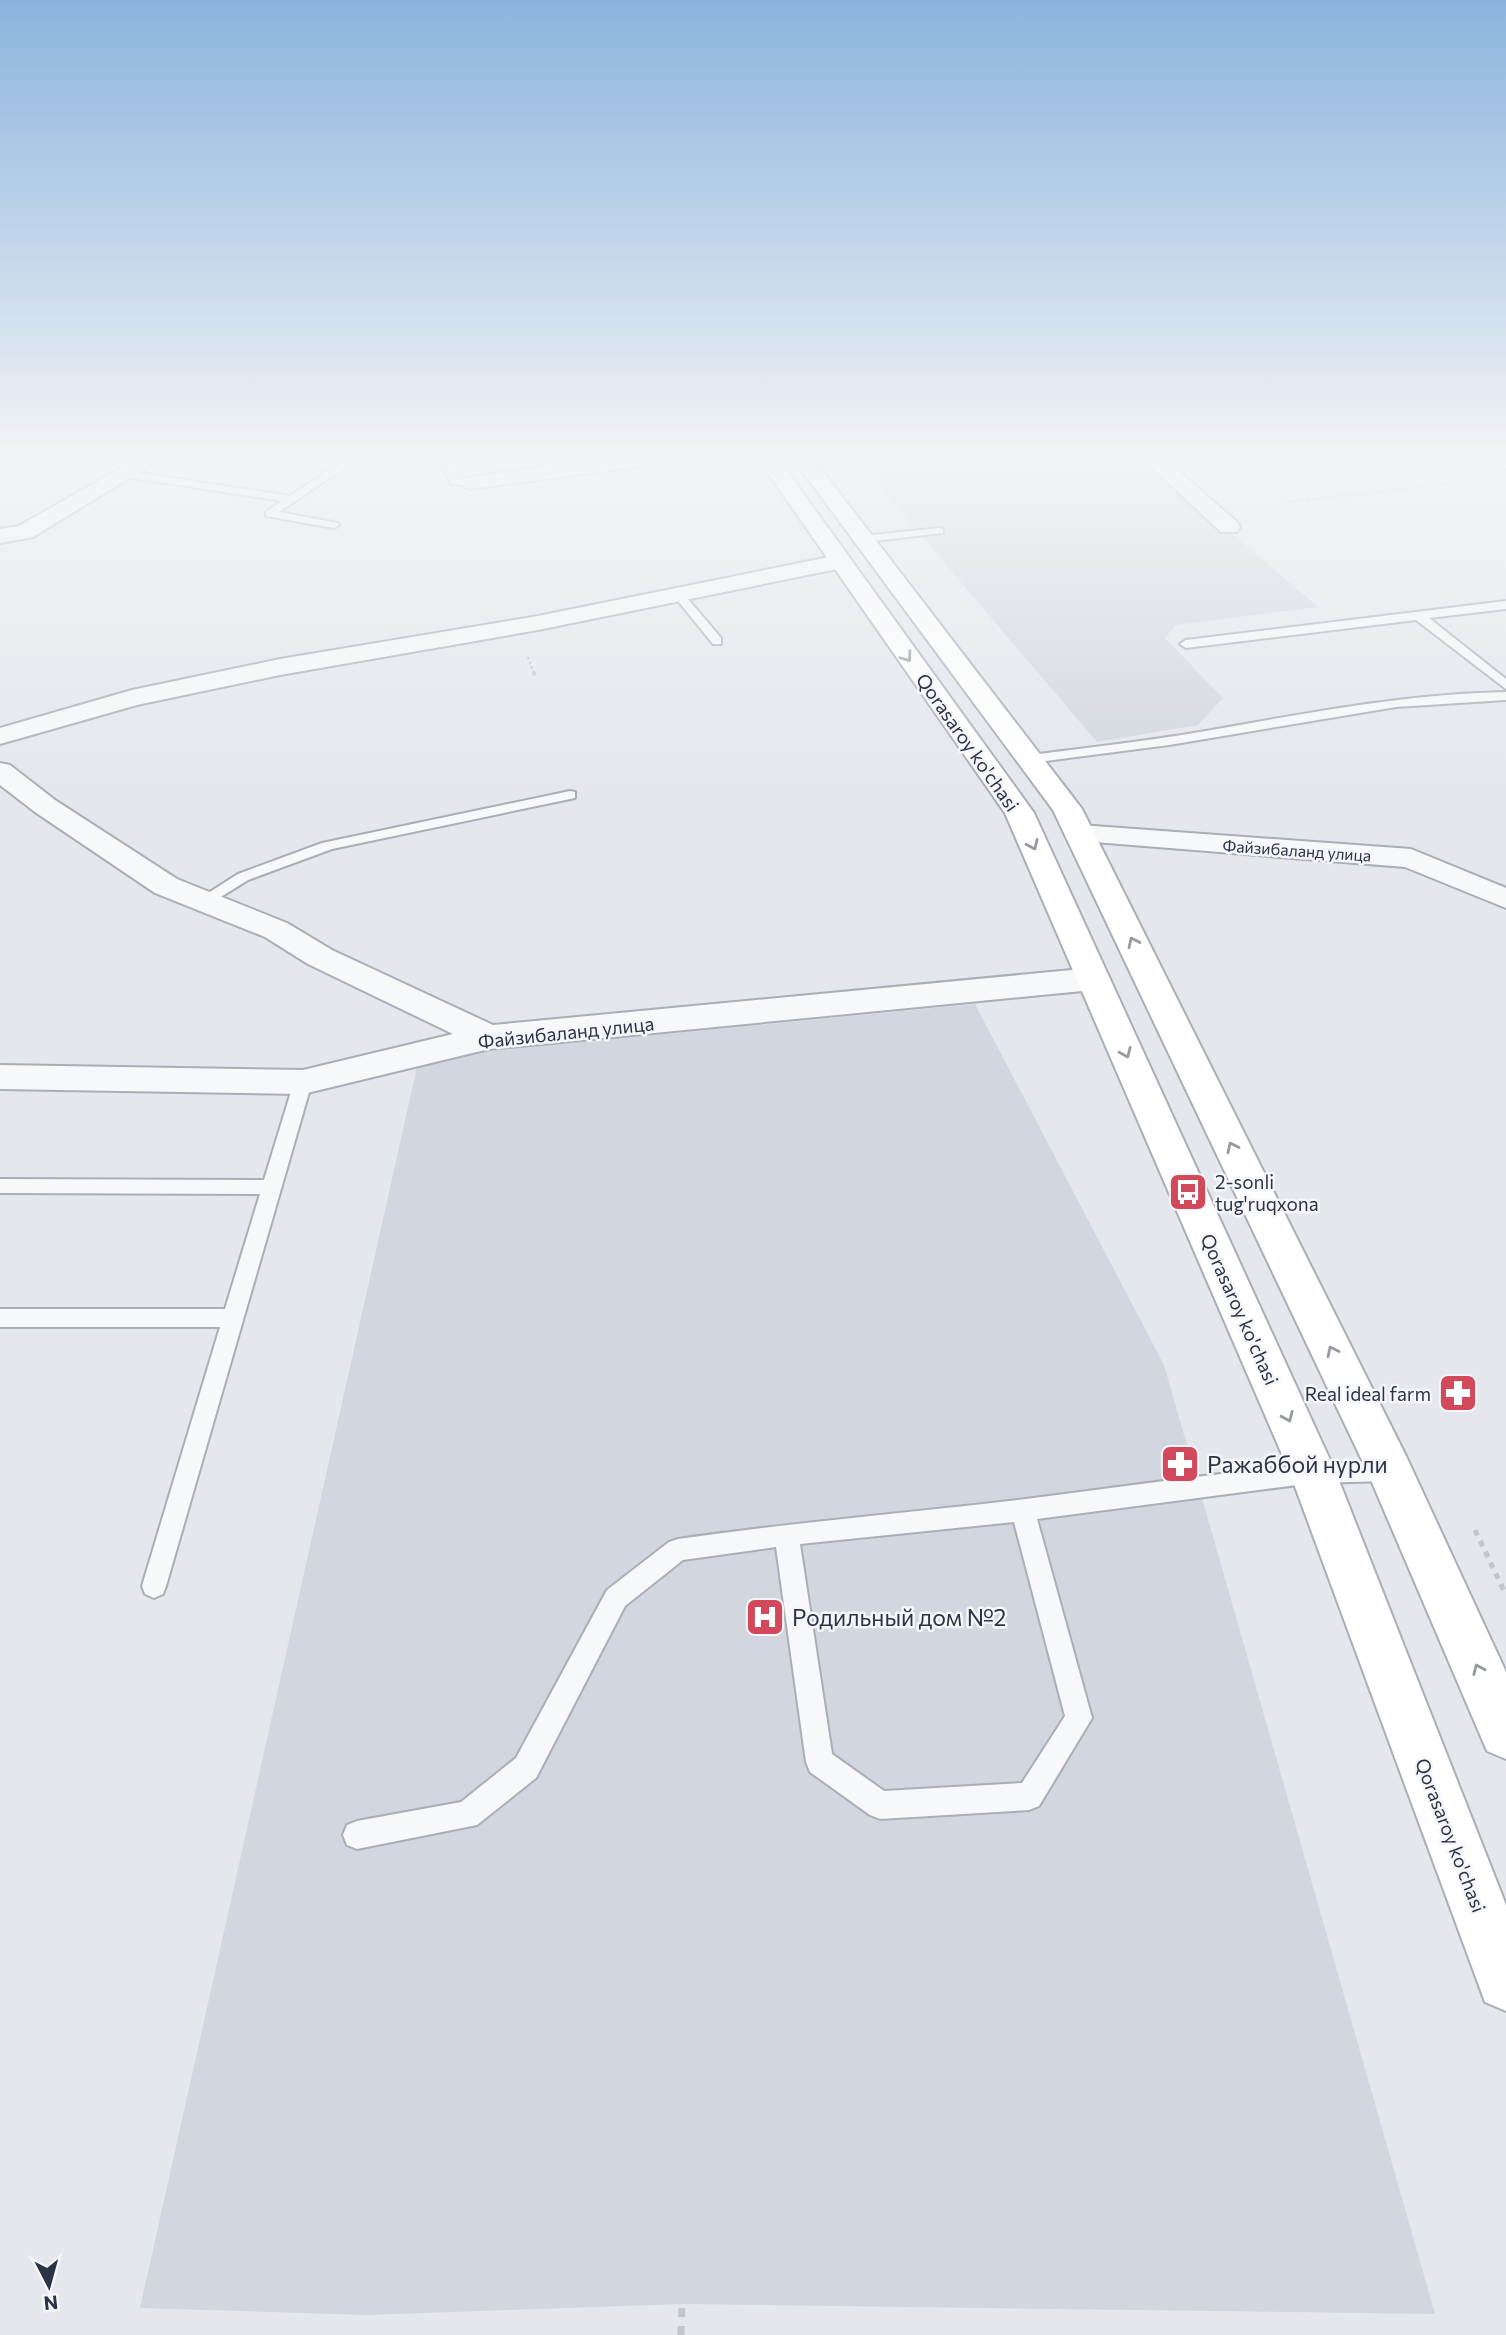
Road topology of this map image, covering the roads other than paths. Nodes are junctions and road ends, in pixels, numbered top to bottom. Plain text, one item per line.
1 (777, 569) edge
2 (864, 569) edge
3 (868, 569) edge
4 (678, 594) junction
5 (1506, 605) edge
6 (1419, 616) junction
7 (717, 641) dead end
8 (1186, 644) dead end
9 (1506, 685) edge
10 (1506, 696) edge
11 (0, 736) edge
12 (1030, 759) junction
13 (0, 771) edge
14 (570, 794) dead end
15 (1080, 834) junction
16 (1506, 899) edge
17 (202, 902) junction
18 (1093, 979) junction
19 (489, 1037) junction
20 (0, 1077) edge
21 (303, 1082) junction
22 (0, 1186) edge
23 (271, 1187) junction
24 (0, 1318) edge
25 (233, 1318) junction
26 (1390, 1471) junction
27 (1313, 1473) junction
28 (1023, 1510) junction
29 (786, 1534) junction
30 (154, 1586) dead end
31 (1506, 1731) edge
32 (357, 1835) dead end
33 (1506, 1981) edge

1 - 4 street
2 -> 18 main road, Qorasaroy ko'chasi
3 - 12 main road, Qorasaroy ko'chasi
4 - 7 lane
4 - 11 street
5 - 6 lane
6 - 8 lane
6 - 9 lane
10 - 12 lane
12 - 15 main road, Qorasaroy ko'chasi
13 - 17 street
14 - 17 lane
15 - 16 street, Файзибаланд улица
26 -> 15 main road, Qorasaroy ko'chasi
17 - 19 street
18 - 19 street, Файзибаланд улица
18 -> 27 main road, Qorasaroy ko'chasi
19 - 21 street, Файзибаланд улица
20 - 21 street, Файзибаланд улица
21 - 23 lane
22 - 23 lane
23 - 25 lane
24 - 25 lane
25 - 30 lane
26 - 27 lane
31 -> 26 main road, Qorasaroy ko'chasi
27 - 28 lane
27 - 33 main road, Qorasaroy ko'chasi
28 - 29 lane
28 - 29 lane
29 - 32 lane

